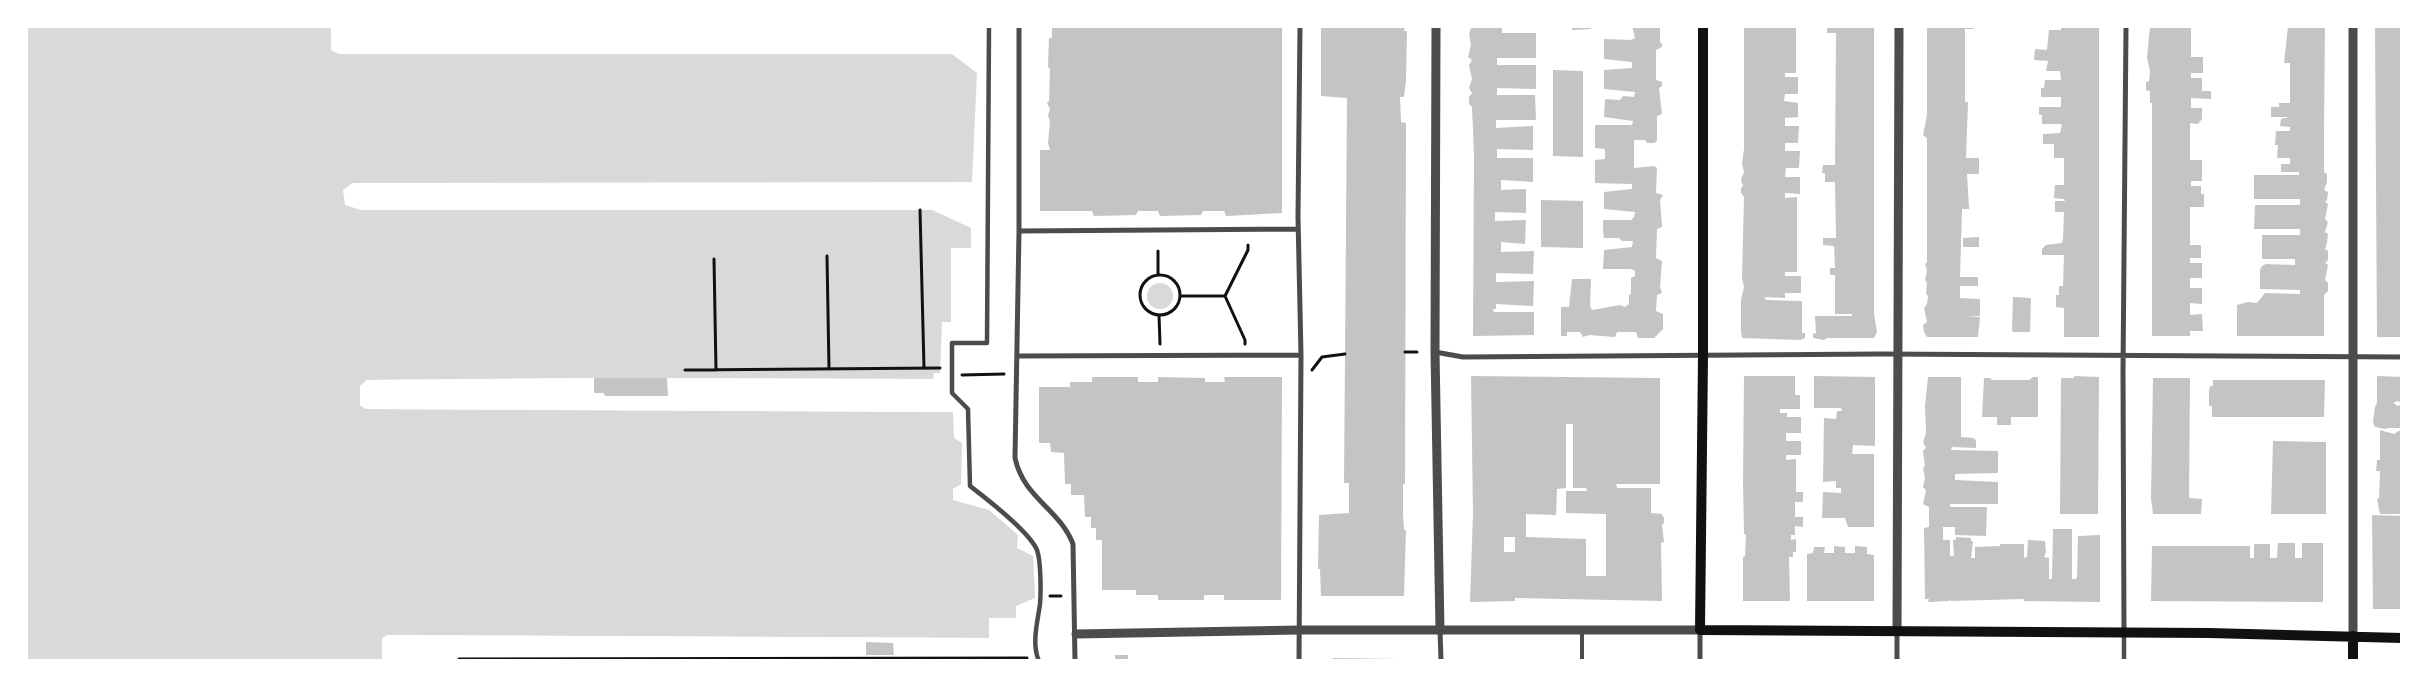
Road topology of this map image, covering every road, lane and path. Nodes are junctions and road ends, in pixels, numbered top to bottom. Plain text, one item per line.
1 (989, 26) edge
2 (1019, 26) edge
3 (1300, 26) edge
4 (1436, 26) edge
5 (1703, 26) edge
6 (1899, 26) edge
7 (2126, 26) edge
8 (2353, 26) edge
9 (920, 210) dead end
10 (1298, 229) junction
11 (1019, 231) junction
12 (1248, 245) dead end
13 (1158, 251) dead end
14 (827, 256) dead end
15 (714, 259) dead end
16 (1158, 275) junction
17 (1180, 296) junction
18 (1225, 296) junction
19 (1159, 315) junction
20 (1160, 340) dead end
21 (1246, 340) dead end
22 (1405, 352) dead end
23 (1417, 352) dead end
24 (1436, 352) junction
25 (1345, 354) dead end
26 (1898, 354) junction
27 (2124, 354) junction
28 (1301, 355) junction
29 (1017, 356) junction
30 (1704, 356) junction
31 (2352, 356) junction
32 (2402, 357) edge
33 (924, 368) junction
34 (940, 368) dead end
35 (829, 369) junction
36 (685, 370) dead end
37 (716, 370) junction
38 (1004, 374) dead end
39 (952, 375) junction
40 (1308, 375) dead end
41 (1300, 630) junction
42 (1440, 630) junction
43 (1582, 630) junction
44 (1700, 630) junction
45 (1897, 632) junction
46 (2124, 632) junction
47 (1076, 634) junction
48 (2353, 636) junction
49 (2402, 638) edge
50 (1038, 659) edge
51 (459, 661) edge
52 (1075, 661) edge
53 (1299, 661) edge
54 (1440, 661) edge
55 (1582, 661) edge
56 (1700, 661) edge
57 (1897, 661) edge
58 (2124, 661) edge
59 (2353, 661) edge

1 - 39 street
2 - 11 street
3 - 10 street
4 - 24 street
5 - 30 main road
6 - 26 street
7 - 27 street
8 - 31 street
9 - 33 path
10 - 11 street
10 - 28 street
11 - 29 street
12 - 18 path
13 - 16 path
14 - 35 path
15 - 37 path
16 - 17 path
16 - 19 path
17 - 18 path
17 - 19 path
18 - 21 path
19 - 20 path
22 - 23 path
24 - 30 street
24 - 42 street
25 - 40 path
26 - 27 street
26 - 30 street
26 - 45 street
27 - 31 street
27 - 46 street
28 - 29 street
28 - 41 street
29 - 47 street
30 - 44 main road
31 - 32 street
31 - 48 street
33 - 34 path
33 - 35 path
35 - 37 path
36 - 37 path
38 - 39 path
39 - 50 street
41 - 42 street
41 - 47 street
41 - 53 street
42 - 43 street
42 - 54 street
43 - 44 street
43 - 55 lane
44 - 45 main road
44 - 56 street
45 - 46 main road
45 - 57 street
46 - 48 main road
46 - 58 street
47 - 52 street
48 - 49 main road
48 - 59 main road
50 - 51 path

